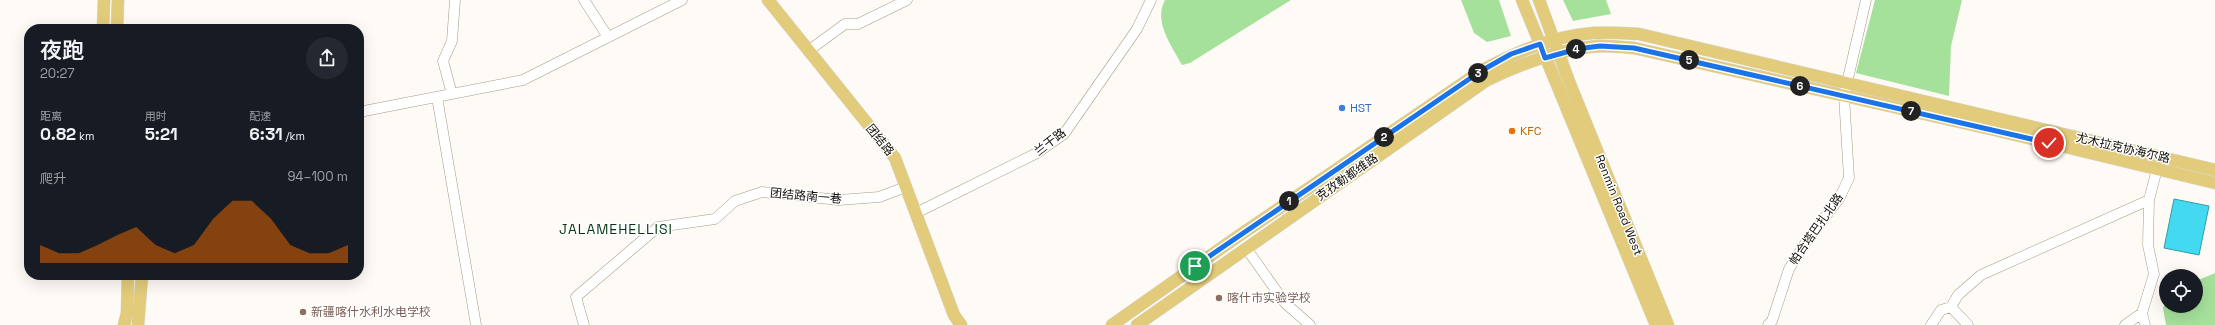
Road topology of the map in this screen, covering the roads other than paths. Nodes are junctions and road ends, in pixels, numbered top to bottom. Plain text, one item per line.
1 (104, 0) edge
2 (118, 0) edge
3 (455, 0) edge
4 (584, 0) edge
5 (682, 0) edge
6 (768, 0) edge
7 (907, 0) edge
8 (1151, 0) edge
9 (1522, 0) edge
10 (1539, 0) edge
11 (1866, 0) edge
12 (103, 24) edge
13 (118, 24) edge
14 (608, 37) junction
15 (1554, 40) junction
16 (1540, 44) junction
17 (808, 51) junction
18 (1559, 54) junction
19 (1545, 58) junction
20 (1846, 83) junction
21 (452, 94) junction
22 (1844, 96) junction
23 (437, 97) junction
24 (364, 111) edge
25 (2157, 169) junction
26 (2215, 170) edge
27 (2215, 183) edge
28 (906, 187) junction
29 (2149, 200) junction
30 (916, 213) junction
31 (1246, 248) junction
32 (128, 280) edge
33 (142, 280) edge
34 (1951, 307) junction
35 (2142, 313) junction
36 (124, 325) edge
37 (138, 325) edge
38 (476, 325) edge
39 (584, 325) edge
40 (961, 325) edge
41 (1112, 325) edge
42 (1137, 325) edge
43 (1310, 325) edge
44 (1656, 325) edge
45 (1668, 325) edge
46 (1768, 325) edge
47 (1931, 325) edge
48 (1968, 325) edge
49 (2125, 325) edge
50 (2144, 325) edge

1 - 12 main road
2 - 13 main road
3 - 21 street
4 - 14 street
5 - 14 street
6 - 17 main road, 团结路
7 - 17 street
8 - 30 street, 兰干路
9 - 16 main road, Renmin Road West
10 - 15 main road, Renmin Road West
11 - 20 street, 帕合塔巴扎北路
14 - 21 street
15 - 16 main road, 尤木拉克协海尔路
15 - 18 main road, Renmin Road West
15 - 20 main road, 尤木拉克协海尔路
16 - 19 main road, Renmin Road West
16 - 41 main road, 克孜勒都维路
17 - 28 main road, 团结路
18 - 19 main road, 尤木拉克协海尔路
18 - 22 main road, 尤木拉克协海尔路
18 - 45 main road, Renmin Road West
19 - 31 main road, 克孜勒都维路
19 - 44 main road, Renmin Road West
20 - 22 street, 帕合塔巴扎北路
20 - 26 main road, 尤木拉克协海尔路
21 - 23 street
22 - 25 main road, 尤木拉克协海尔路
22 - 46 street, 帕合塔巴扎北路
23 - 24 street
23 - 38 street
25 - 27 main road, 尤木拉克协海尔路
25 - 29 street
28 - 30 main road, 团结路
28 - 39 street, 团结路南一巷
29 - 34 street
29 - 35 street
30 - 40 main road, 团结路
31 - 42 main road, 克孜勒都维路
31 - 43 street
32 - 36 main road
33 - 37 main road
34 - 47 street
34 - 48 street
35 - 49 street
35 - 50 street

